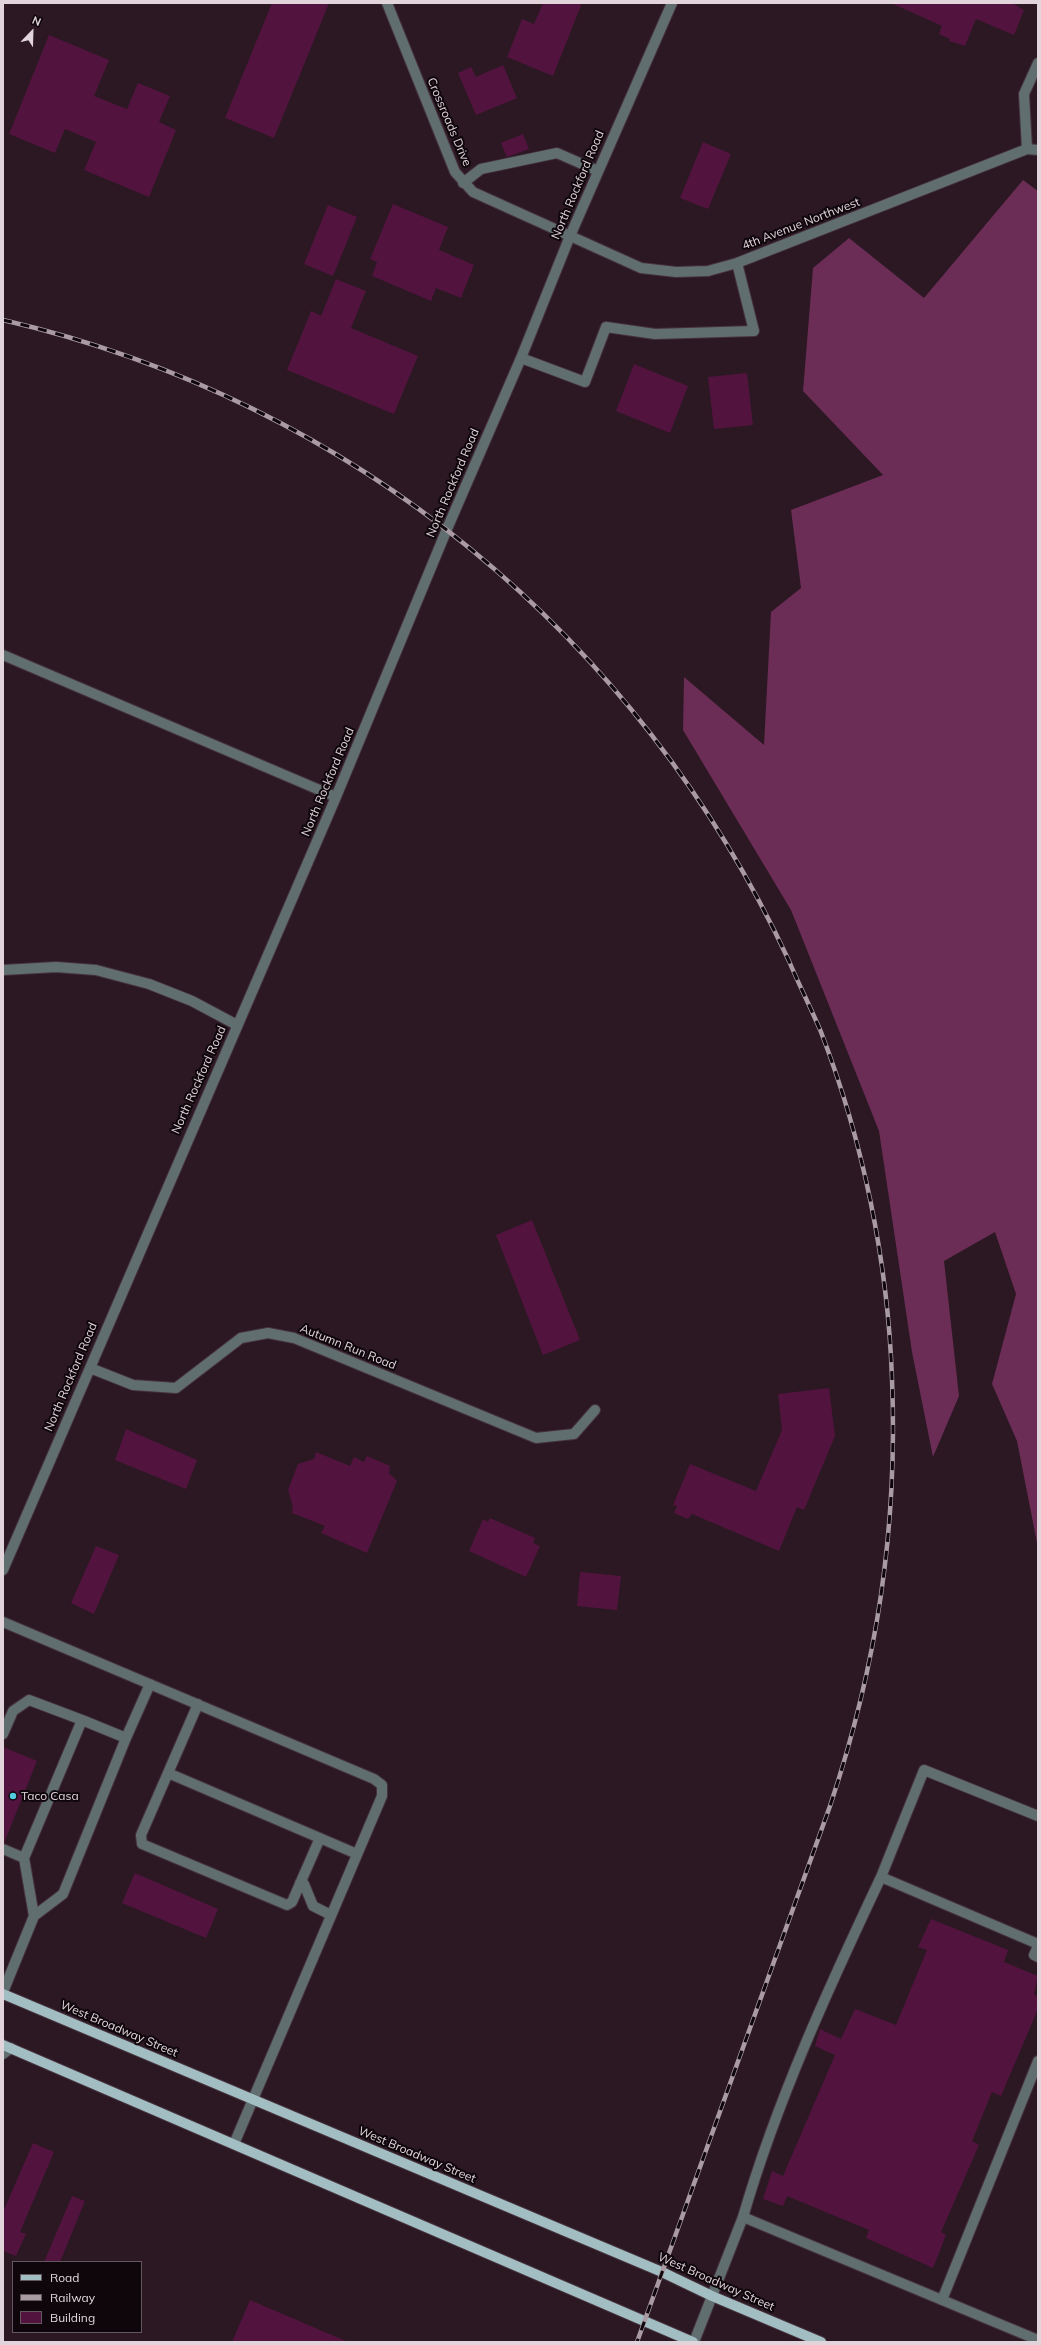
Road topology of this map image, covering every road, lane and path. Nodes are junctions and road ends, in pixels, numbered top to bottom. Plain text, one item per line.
1 (386, 3) edge
2 (672, 3) edge
3 (1038, 63) edge
4 (1027, 149) junction
5 (1038, 150) edge
6 (598, 171) junction
7 (463, 183) junction
8 (570, 236) junction
9 (737, 263) junction
10 (521, 358) junction
11 (3, 655) edge
12 (336, 797) junction
13 (3, 970) edge
14 (237, 1025) junction
15 (90, 1368) junction
16 (595, 1410) dead end
17 (3, 1570) edge
18 (3, 1622) edge
19 (150, 1684) junction
20 (198, 1704) junction
21 (82, 1720) junction
22 (3, 1734) edge
23 (126, 1738) junction
24 (168, 1773) junction
25 (1038, 1816) edge
26 (320, 1838) junction
27 (3, 1849) edge
28 (357, 1854) junction
29 (24, 1858) junction
30 (881, 1877) junction
31 (300, 1883) junction
32 (331, 1914) junction
33 (34, 1916) junction
34 (1038, 1945) edge
35 (1038, 1957) edge
36 (3, 1993) edge
37 (6, 2049) edge
38 (1038, 2061) edge
39 (252, 2100) junction
40 (234, 2144) junction
41 (743, 2217) junction
42 (712, 2296) junction
43 (942, 2300) junction
44 (1038, 2340) edge
45 (693, 2342) edge
46 (821, 2342) edge

1 - 7 street, Crossroads Drive
2 - 6 street, North Rockford Road
3 - 4 street
4 - 5 street, 4th Avenue Northwest
4 - 9 street, 4th Avenue Northwest
6 - 7 street
6 - 8 street, North Rockford Road
7 - 8 street, Crossroads Drive
8 - 9 street, 4th Avenue Northwest
8 - 10 street, North Rockford Road
9 - 10 street
10 - 12 street, North Rockford Road
11 - 12 street
12 - 14 street, North Rockford Road
13 - 14 street
14 - 15 street, North Rockford Road
15 - 16 street, Autumn Run Road
15 - 17 street, North Rockford Road
18 - 19 street
19 - 20 street
19 - 23 street
20 - 24 street
20 - 28 street
21 - 22 street
21 - 23 street
21 - 29 street
23 - 33 street
24 - 26 street
24 - 31 street
25 - 30 street
26 - 28 street
26 - 31 street
27 - 29 street
28 - 32 street
29 - 33 street
30 - 34 street
30 - 41 street
31 - 32 street
32 - 39 street
33 - 36 street
34 - 35 street
36 - 39 main road, West Broadway Street
37 - 40 main road
38 - 43 street
39 - 40 street
39 - 42 main road, West Broadway Street
40 - 45 main road
41 - 42 street
41 - 43 street
42 - 45 street
42 - 46 main road, West Broadway Street
43 - 44 street

